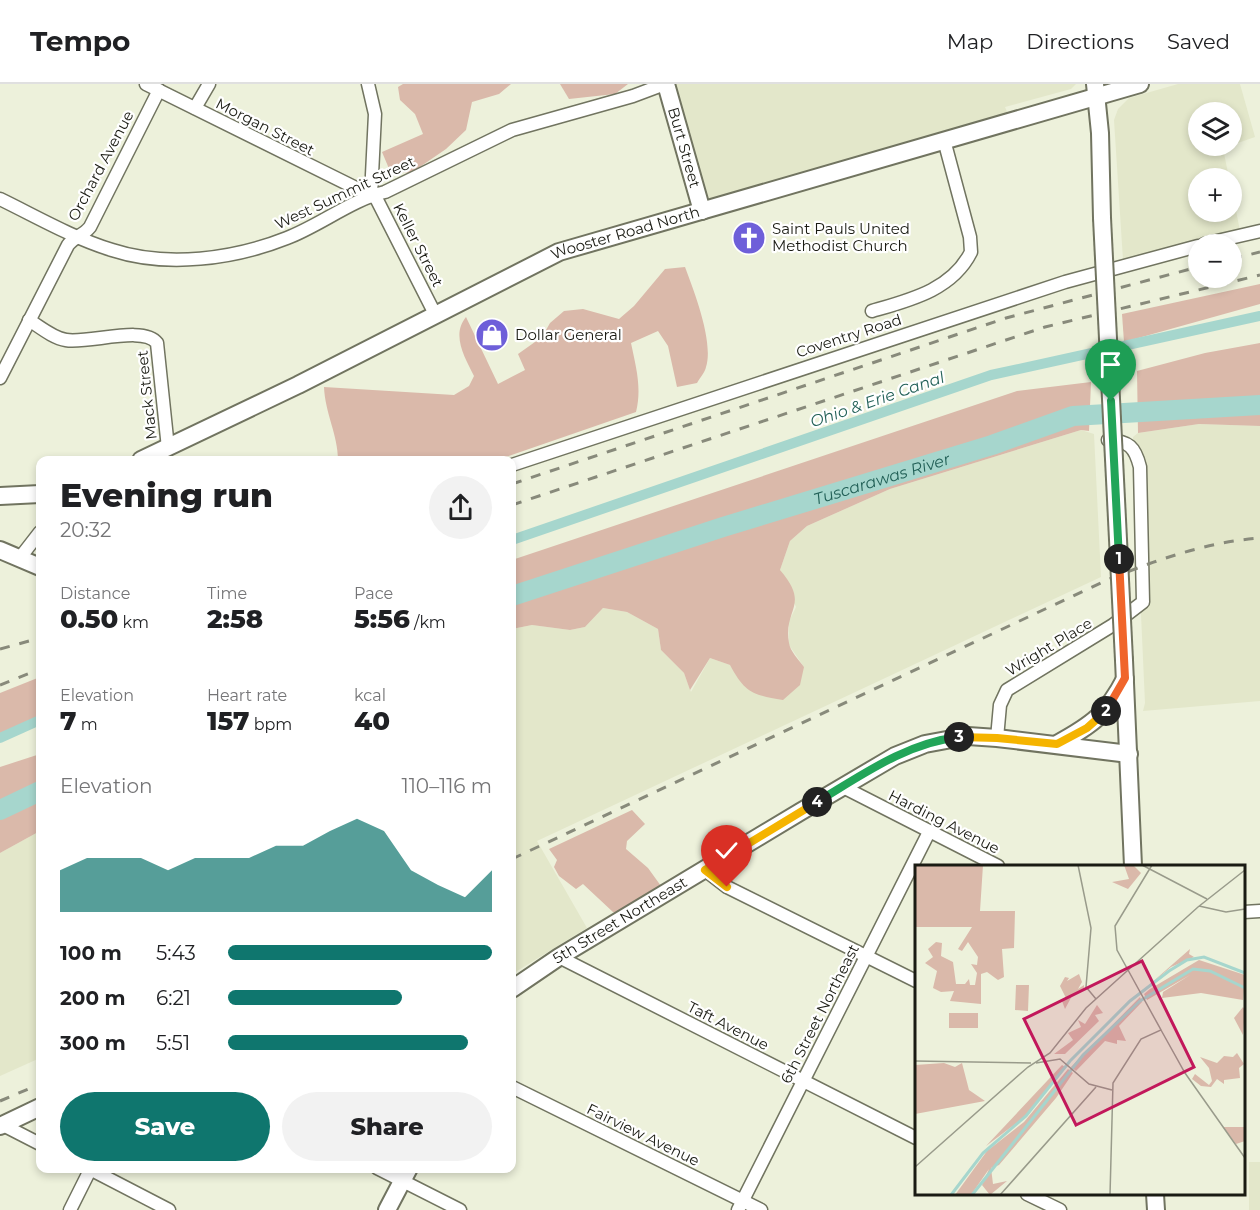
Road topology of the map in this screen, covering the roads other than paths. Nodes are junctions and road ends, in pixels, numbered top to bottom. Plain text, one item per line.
1 (146, 84) edge
2 (209, 84) edge
3 (368, 84) edge
4 (666, 84) edge
5 (1140, 84) edge
6 (159, 90) junction
7 (1095, 90) edge
8 (195, 108) junction
9 (944, 140) junction
10 (371, 195) junction
11 (0, 199) edge
12 (702, 211) junction
13 (1260, 231) edge
14 (1242, 235) edge
15 (75, 236) junction
16 (1188, 249) edge
17 (872, 311) dead end
18 (436, 316) junction
19 (29, 320) junction
20 (0, 378) edge
21 (1107, 440) dead end
22 (168, 448) junction
23 (150, 456) edge
24 (516, 464) edge
25 (36, 494) edge
26 (0, 496) edge
27 (36, 537) edge
28 (0, 550) edge
29 (19, 559) junction
30 (36, 565) edge
31 (1125, 678) junction
32 (997, 738) junction
33 (1057, 744) junction
34 (1129, 754) junction
35 (843, 787) junction
36 (929, 832) junction
37 (994, 865) edge
38 (1133, 865) edge
39 (705, 870) junction
40 (1260, 911) edge
41 (1245, 912) edge
42 (866, 956) junction
43 (559, 957) junction
44 (915, 980) edge
45 (516, 986) edge
46 (803, 1081) junction
47 (516, 1089) edge
48 (36, 1109) edge
49 (1, 1125) edge
50 (915, 1137) edge
51 (36, 1142) edge
52 (88, 1173) edge
53 (98, 1173) edge
54 (405, 1175) edge
55 (1030, 1195) edge
56 (1155, 1195) edge
57 (740, 1205) edge
58 (70, 1210) edge
59 (169, 1210) edge
60 (387, 1210) edge
61 (460, 1210) edge
62 (761, 1210) edge
63 (1060, 1210) edge
64 (1156, 1210) edge

1 - 6 street, Morgan Street
2 - 8 street
3 - 10 street, Keller Street
4 - 10 street, West Summit Street
4 - 12 main road, Burt Street
5 - 7 main road, Wooster Road North
6 - 8 street, Morgan Street
6 - 15 street, Orchard Avenue
7 - 9 main road, Wooster Road North
7 - 31 main road, bridge
8 - 10 street, Morgan Street
9 - 12 main road, Wooster Road North
9 - 17 street
10 - 15 street, West Summit Street
10 - 18 street, Keller Street
11 - 15 street, West Summit Street
12 - 18 main road, Wooster Road North
13 - 14 street
15 - 19 street, Orchard Avenue
16 - 24 street, Coventry Road
18 - 22 main road, Wooster Road North
19 - 20 street, Orchard Avenue
19 - 22 street, Mack Street
21 - 32 street, Wright Place
22 - 23 main road, Wooster Road North
25 - 26 main road
27 - 29 street
28 - 29 main road
29 - 30 main road
31 - 33 main road
31 - 34 main road
32 - 33 main road, 5th Street Northeast
32 - 35 main road, 5th Street Northeast
33 - 34 main road, 5th Street Northeast
34 - 38 main road
35 - 36 street, Harding Avenue
35 - 39 main road, 5th Street Northeast
36 - 37 street, Harding Avenue
36 - 42 street, 6th Street Northeast
39 - 42 street
39 - 43 main road, 5th Street Northeast
40 - 41 street
42 - 44 street
42 - 46 street, 6th Street Northeast
43 - 45 main road, 5th Street Northeast
43 - 46 street, Taft Avenue
46 - 50 street, Taft Avenue
46 - 57 street, 6th Street Northeast
47 - 57 street, Fairview Avenue
48 - 49 main road
49 - 51 street
52 - 58 street
53 - 59 street
54 - 60 main road
54 - 61 street
55 - 63 street
56 - 64 main road
57 - 62 street, Fairview Avenue

